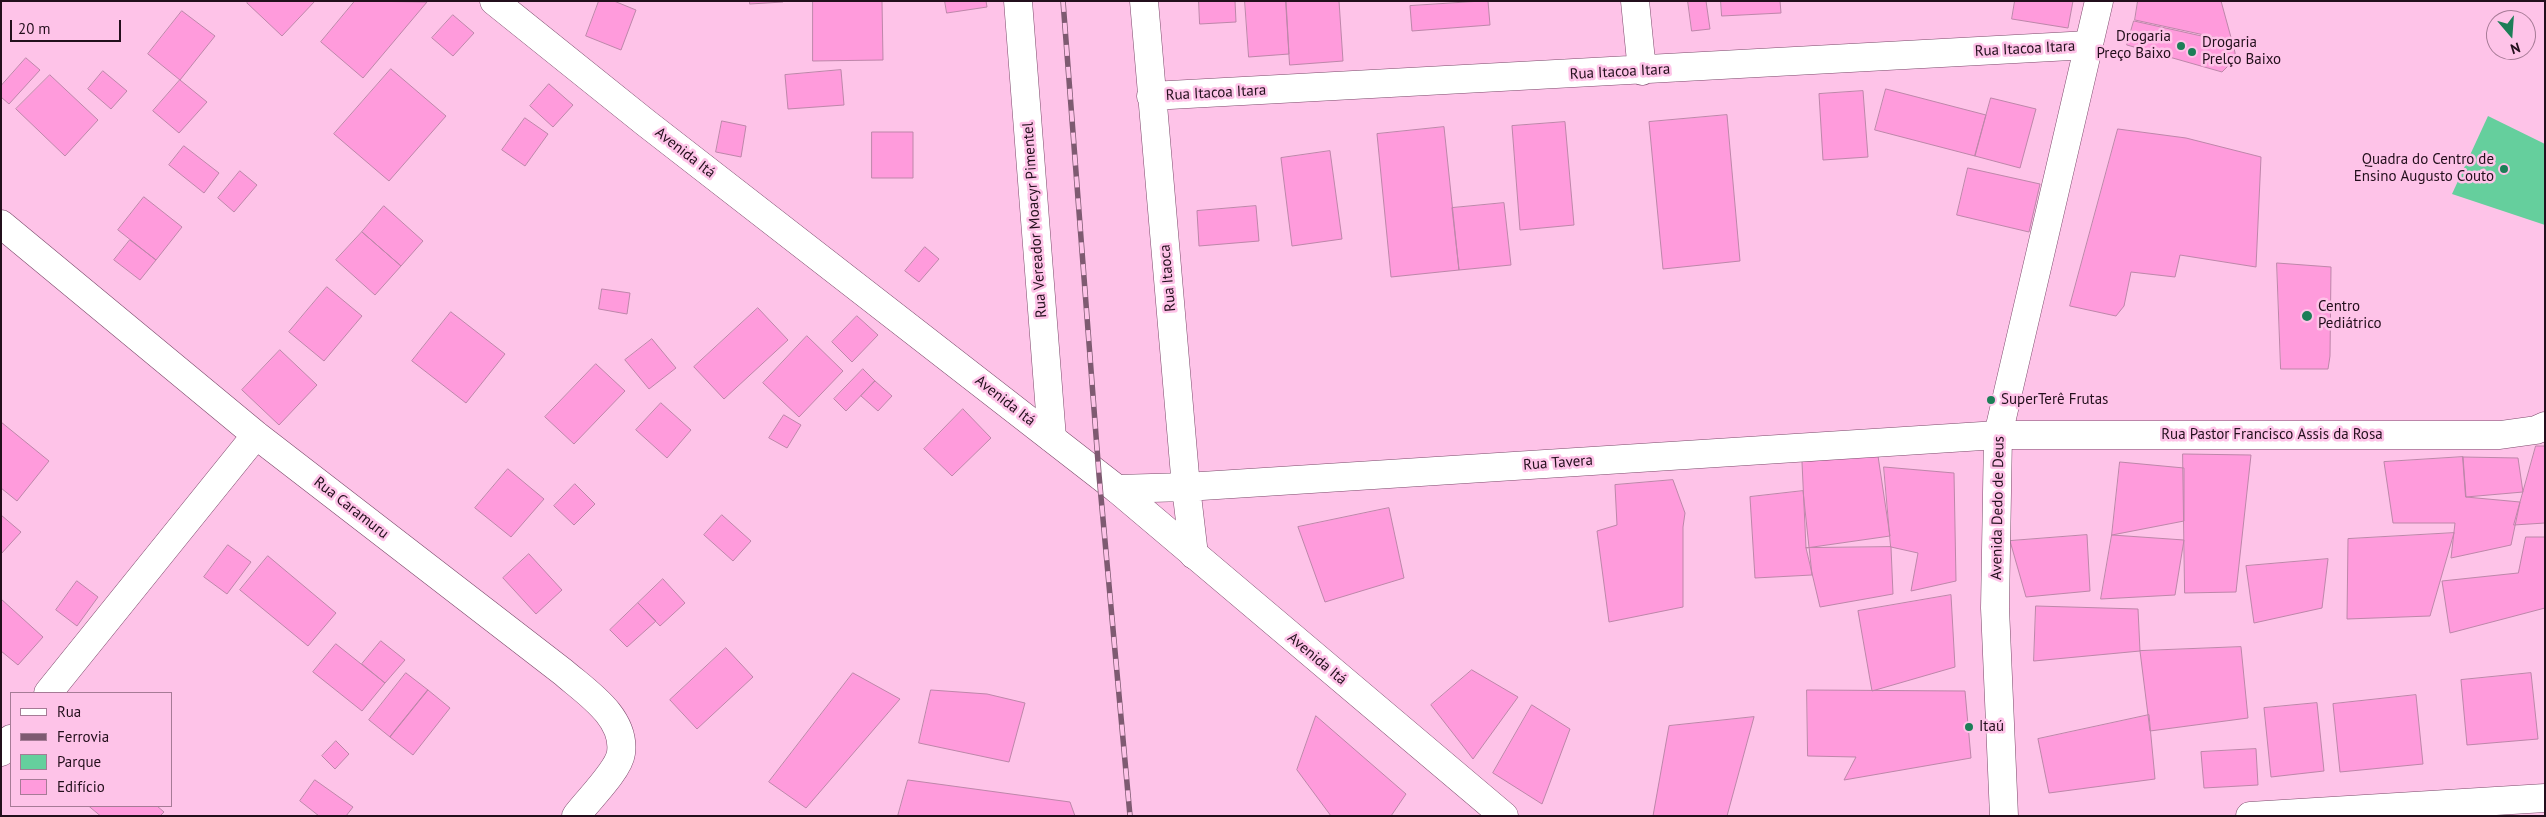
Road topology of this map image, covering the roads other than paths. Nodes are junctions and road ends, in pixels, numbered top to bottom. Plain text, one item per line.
1 (494, 1) edge
2 (1018, 1) edge
3 (1144, 1) edge
4 (1635, 1) edge
5 (2099, 1) edge
6 (2089, 45) junction
7 (1642, 71) junction
8 (1151, 96) junction
9 (1, 224) edge
10 (2545, 426) edge
11 (256, 435) junction
12 (1998, 435) junction
13 (1052, 438) junction
14 (1186, 487) junction
15 (1117, 489) junction
16 (1194, 555) junction
17 (49, 692) edge
18 (10, 741) edge
19 (1, 752) edge
20 (2545, 798) edge
21 (576, 816) edge
22 (1504, 816) edge
23 (2004, 816) edge
24 (2250, 816) edge

1 - 13 street, Avenida Itá
2 - 13 street, Rua Vereador Moacyr Pimentel
3 - 8 street, Rua Itaoca
4 - 7 street
5 - 6 street, Avenida Dedo de Deus
6 - 7 street, Rua Itacoa Itara
6 - 12 street, Avenida Dedo de Deus
7 - 8 street, Rua Itacoa Itara
8 - 14 street, Rua Itaoca
9 - 11 street, Rua Caramuru
10 - 12 street, Rua Pastor Francisco Assis da Rosa
11 - 17 street
11 - 21 street, Rua Caramuru
12 - 14 street, Rua Tavera
12 - 23 street, Avenida Dedo de Deus
13 - 15 street, Avenida Itá
14 - 15 street, Rua Tavera
14 - 16 street, Rua Itaoca
15 - 16 street, Avenida Itá
16 - 22 street, Avenida Itá
18 - 19 street
20 - 24 street

